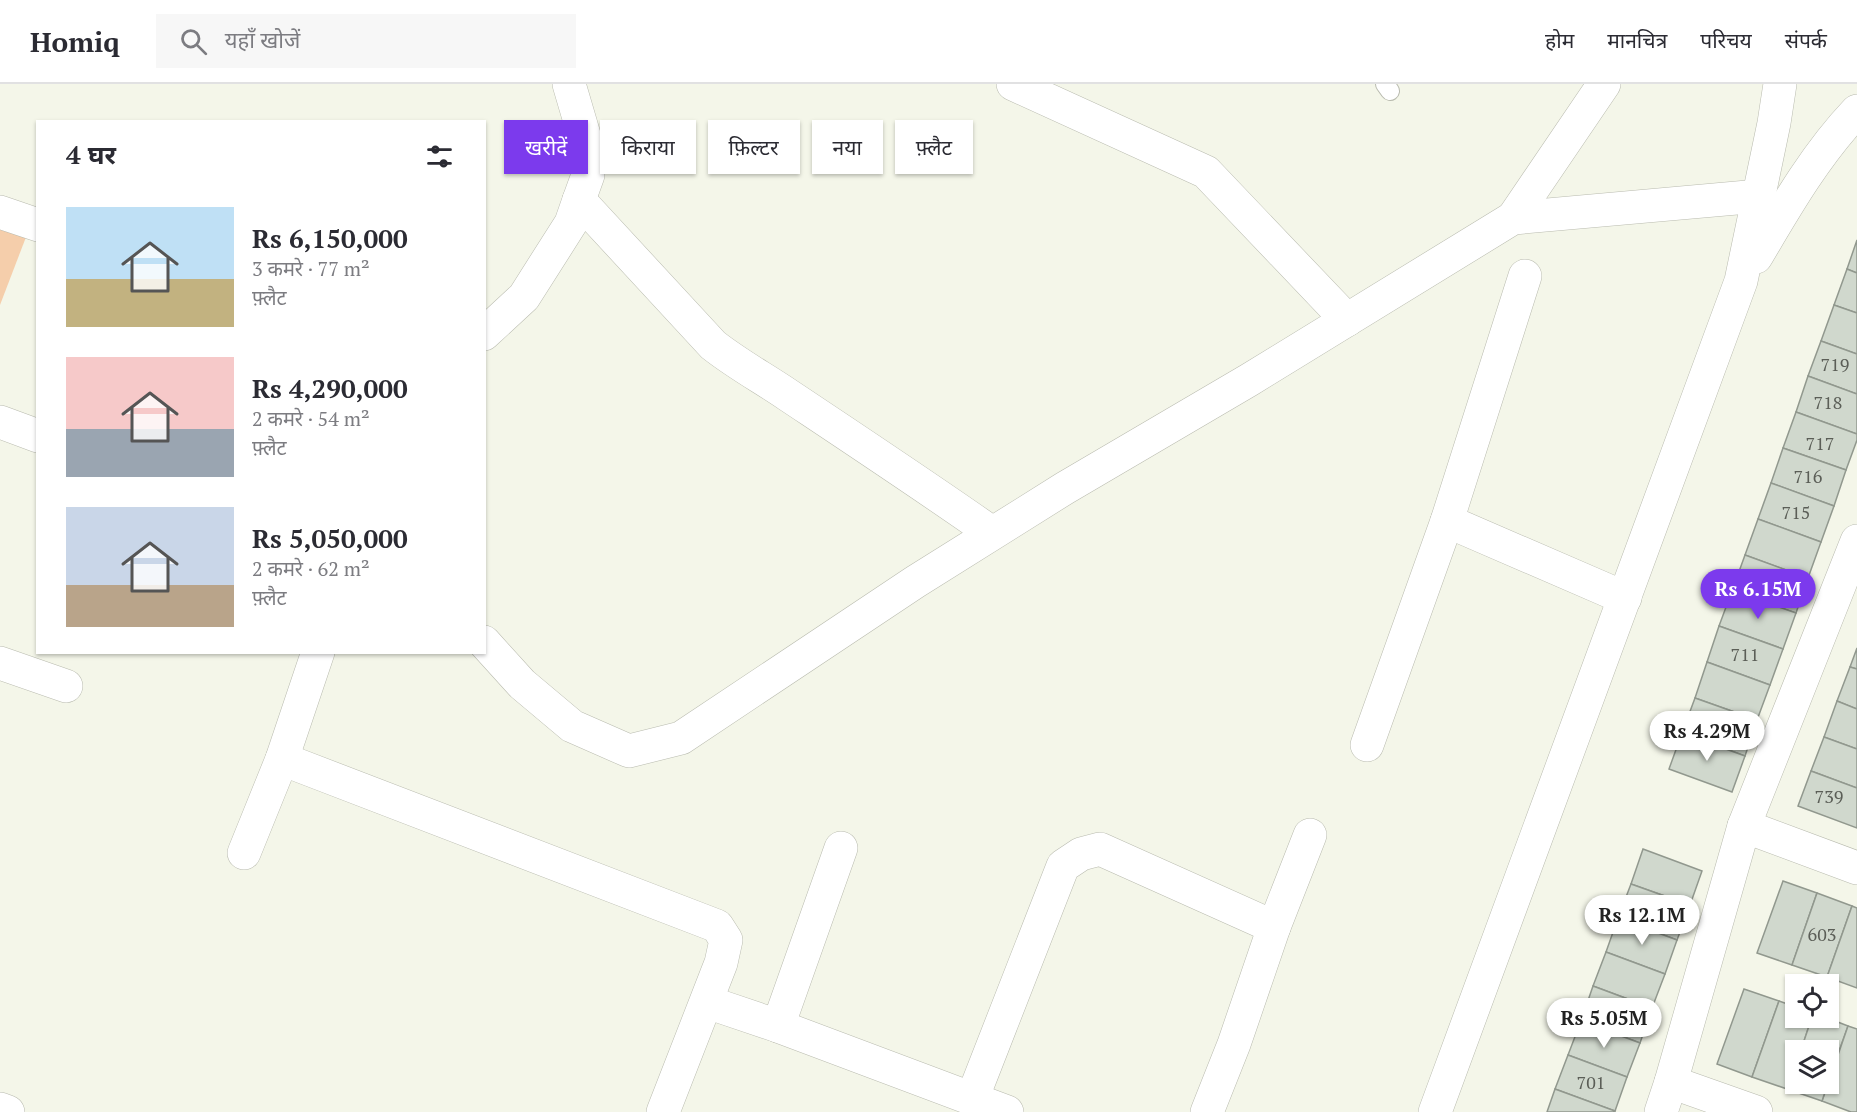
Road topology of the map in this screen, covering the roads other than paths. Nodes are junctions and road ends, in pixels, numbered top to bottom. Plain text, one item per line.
1 (1013, 84) edge
2 (1605, 84) edge
3 (1780, 84) edge
4 (577, 90) edge
5 (1857, 111) edge
6 (1759, 196) junction
7 (579, 200) junction
8 (0, 213) edge
9 (1513, 218) junction
10 (36, 224) edge
11 (1525, 276) dead end
12 (1741, 281) junction
13 (1347, 320) junction
14 (486, 332) edge
15 (0, 422) edge
16 (36, 435) edge
17 (1447, 521) junction
18 (992, 533) junction
19 (1857, 542) edge
20 (1624, 598) junction
21 (486, 644) edge
22 (317, 654) edge
23 (0, 663) edge
24 (66, 686) dead end
25 (1366, 745) dead end
26 (282, 759) junction
27 (1744, 826) junction
28 (1310, 835) dead end
29 (841, 848) dead end
30 (244, 853) dead end
31 (1857, 868) edge
32 (1274, 927) junction
33 (707, 1002) junction
34 (778, 1026) junction
35 (1666, 1097) edge
36 (972, 1099) junction
37 (0, 1109) edge
38 (8, 1112) edge
39 (663, 1112) edge
40 (1007, 1112) edge
41 (1208, 1112) edge
42 (1435, 1112) edge
43 (1756, 1112) edge

1 - 13 street
2 - 9 street
3 - 6 street
4 - 7 street
5 - 12 street
6 - 9 street
6 - 12 street
7 - 14 street
7 - 18 street
8 - 10 street
9 - 13 street
11 - 17 street
12 - 20 street
13 - 18 street
15 - 16 street
17 - 20 street
17 - 25 street
18 - 21 street
19 - 27 street
20 - 42 street
22 - 26 street
23 - 24 street
26 - 30 street
26 - 33 street
27 - 31 street
27 - 35 street
28 - 32 street
29 - 34 street
32 - 36 street
32 - 41 street
33 - 34 street
33 - 39 street
34 - 36 street
35 - 43 street
36 - 40 street
37 - 38 street

